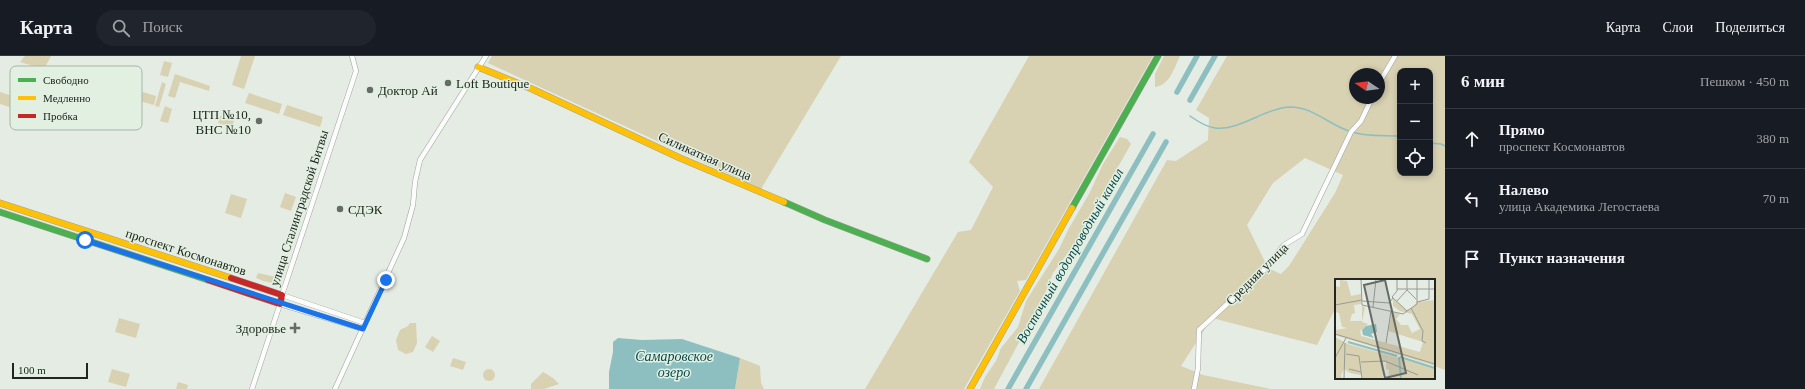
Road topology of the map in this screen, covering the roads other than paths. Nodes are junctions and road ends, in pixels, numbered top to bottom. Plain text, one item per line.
1 (352, 56) edge
2 (486, 56) edge
3 (1158, 56) edge
4 (1395, 56) edge
5 (478, 67) junction
6 (1385, 73) edge
7 (1369, 104) edge
8 (0, 203) edge
9 (0, 212) edge
10 (927, 259) dead end
11 (282, 295) junction
12 (280, 304) junction
13 (365, 323) junction
14 (363, 329) junction
15 (252, 389) edge
16 (334, 389) edge
17 (970, 389) edge
18 (1194, 389) edge

1 - 11 street, улица Сталинградской Битвы
2 - 5 street
3 - 17 street
4 - 6 street
5 - 10 street, Силикатная улица
5 - 13 street
7 - 18 street, Средняя улица
8 - 11 street, проспект Космонавтов
9 - 12 street, проспект Космонавтов
11 - 12 street, улица Сталинградской Битвы
11 - 13 street, проспект Космонавтов
12 - 14 street, проспект Космонавтов
12 - 15 street, улица Сталинградской Битвы
13 - 14 street
14 - 16 street

